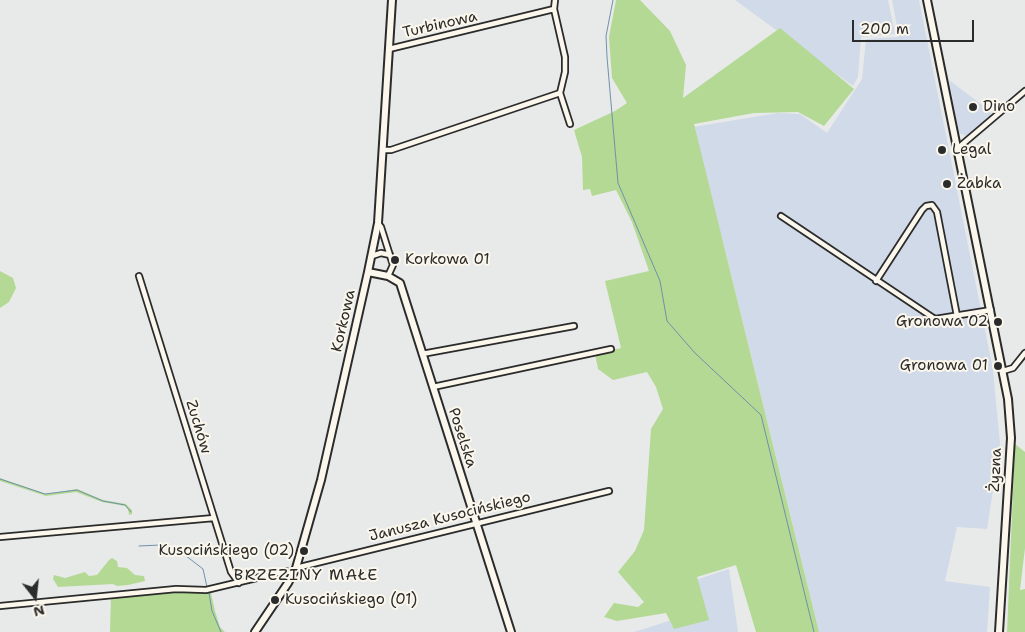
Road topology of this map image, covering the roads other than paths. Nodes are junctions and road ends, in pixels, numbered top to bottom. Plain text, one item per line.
1 (392, 0) edge
2 (555, 0) edge
3 (927, 0) edge
4 (554, 9) junction
5 (389, 49) junction
6 (1025, 91) edge
7 (560, 94) junction
8 (570, 124) dead end
9 (958, 148) junction
10 (383, 150) junction
11 (781, 216) dead end
12 (378, 223) junction
13 (390, 255) junction
14 (372, 256) junction
15 (368, 272) junction
16 (139, 276) dead end
17 (388, 276) junction
18 (876, 281) junction
19 (990, 310) junction
20 (957, 316) junction
21 (574, 326) dead end
22 (611, 349) dead end
23 (1025, 353) edge
24 (422, 354) junction
25 (1003, 371) junction
26 (433, 387) junction
27 (610, 491) dead end
28 (214, 518) junction
29 (476, 523) junction
30 (0, 537) edge
31 (295, 570) junction
32 (239, 583) junction
33 (0, 606) edge
34 (255, 632) edge
35 (511, 632) edge
36 (999, 632) edge

1 - 5 street, Korkowa
2 - 4 street
3 - 9 street, Żyzna
4 - 5 street, Turbinowa
4 - 7 street
5 - 10 street, Korkowa
6 - 9 street
7 - 8 street
7 - 10 street
9 - 19 street, Żyzna
10 - 12 street, Korkowa
11 - 18 street
12 - 13 street
12 - 14 street, Korkowa
13 - 14 street
13 - 17 street
14 - 15 street, Korkowa
15 - 17 street
15 - 31 street, Korkowa
16 - 28 street, Zuchów
17 - 24 street, Poselska
18 - 20 street
18 - 20 street
19 - 20 street
19 - 25 street, Żyzna
21 - 24 street
22 - 26 street
23 - 25 street
24 - 26 street, Poselska
25 - 36 street, Żyzna
26 - 29 street, Poselska
27 - 29 street, Janusza Kusocińskiego
28 - 30 street
28 - 32 street, Zuchów
29 - 31 street, Janusza Kusocińskiego
29 - 35 street, Poselska
31 - 32 street, Janusza Kusocińskiego
31 - 34 street, Korkowa
32 - 33 street, Janusza Kusocińskiego

